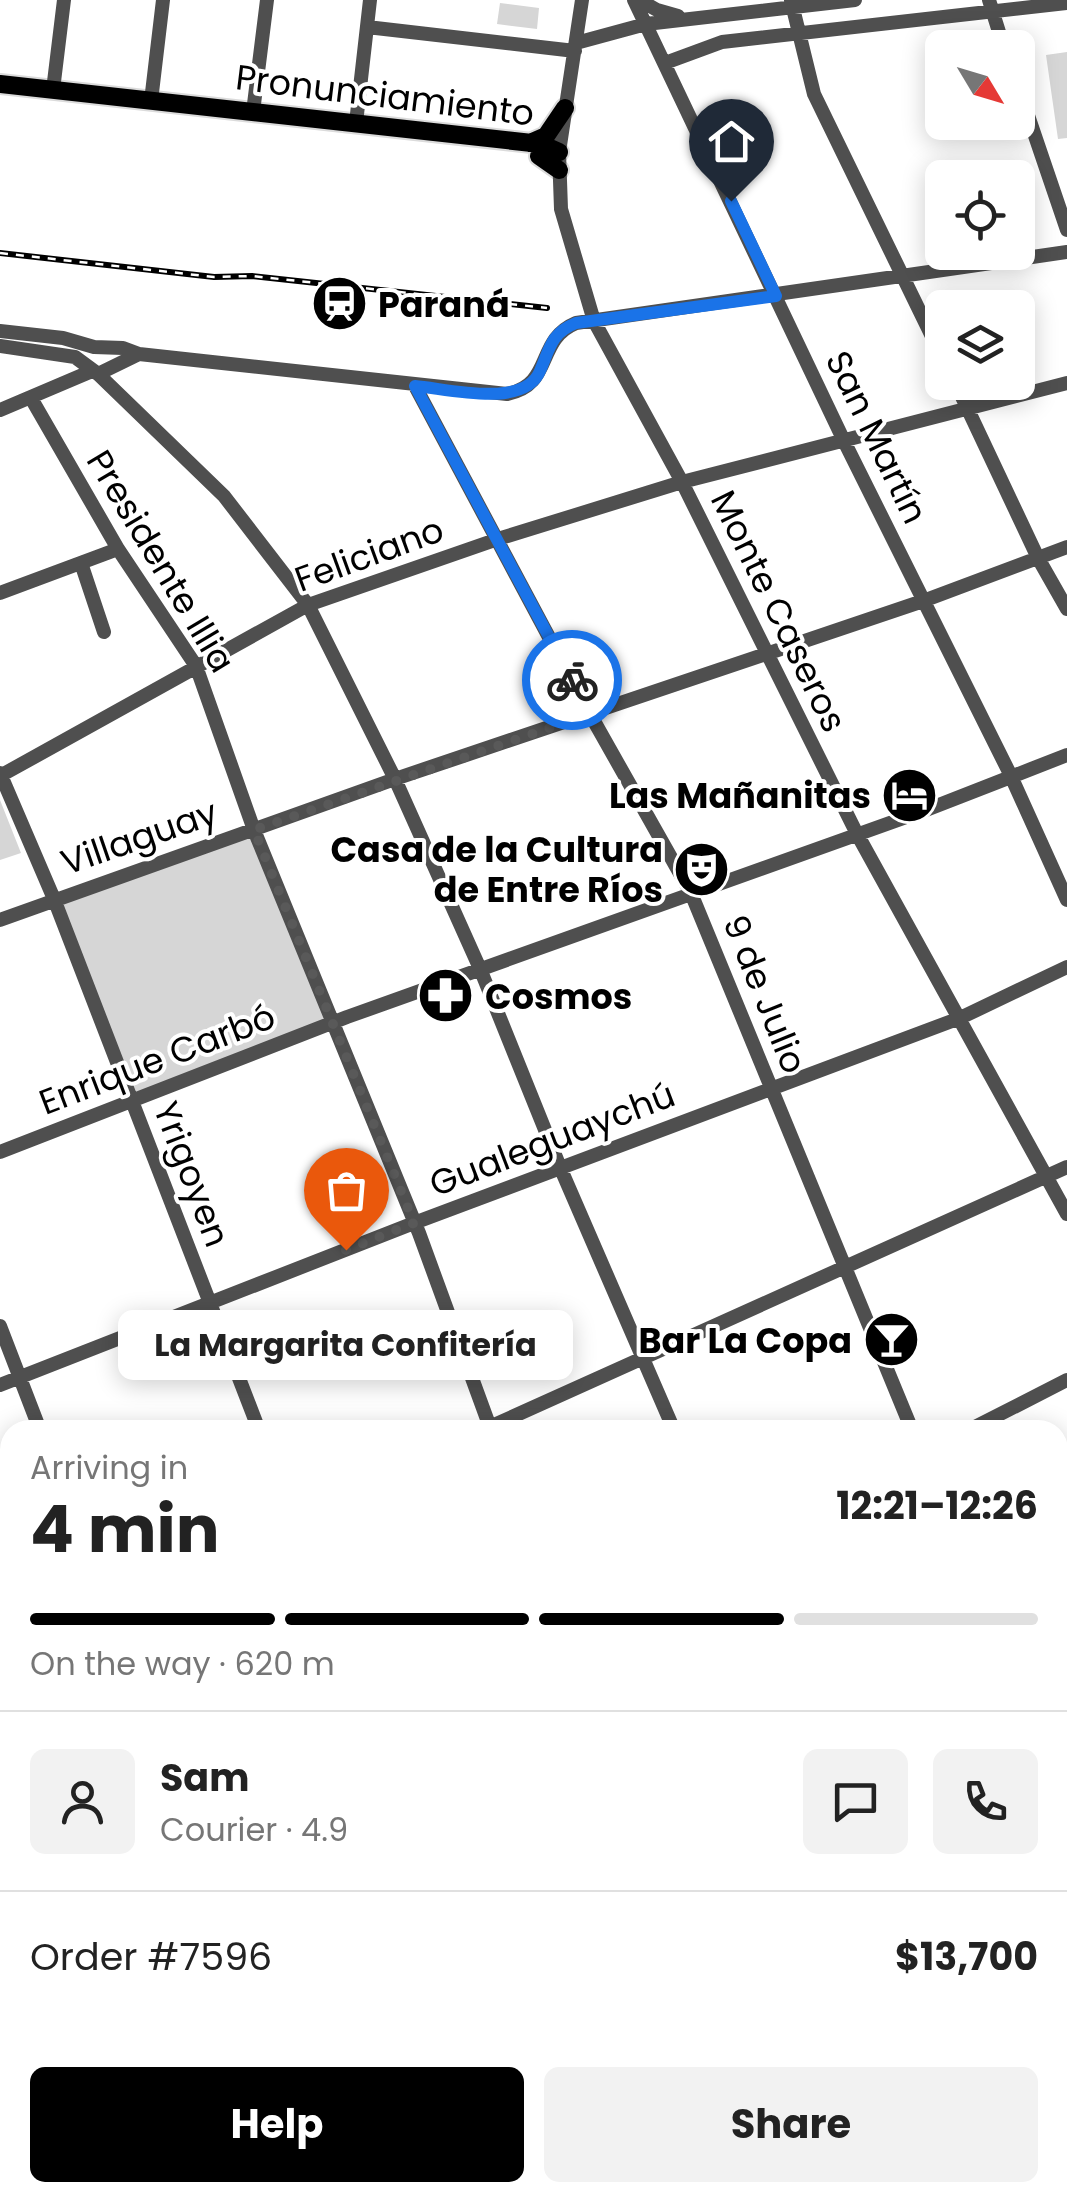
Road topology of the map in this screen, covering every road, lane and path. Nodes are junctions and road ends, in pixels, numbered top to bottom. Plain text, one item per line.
1 (64, 0) edge
2 (163, 0) edge
3 (268, 0) edge
4 (370, 0) edge
5 (582, 0) edge
6 (637, 0) edge
7 (854, 0) edge
8 (793, 3) edge
9 (1067, 3) edge
10 (990, 6) edge
11 (688, 19) junction
12 (646, 24) junction
13 (368, 27) junction
14 (998, 30) edge
15 (800, 32) junction
16 (575, 47) junction
17 (665, 63) junction
18 (0, 84) edge
19 (54, 90) junction
20 (0, 94) edge
21 (151, 100) junction
22 (565, 108) junction
23 (253, 112) junction
24 (356, 123) junction
25 (1035, 136) edge
26 (534, 149) junction
27 (559, 161) junction
28 (1067, 230) edge
29 (1067, 252) edge
30 (904, 277) junction
31 (776, 296) junction
32 (594, 321) junction
33 (925, 321) edge
34 (0, 331) edge
35 (0, 346) edge
36 (100, 348) junction
37 (139, 354) junction
38 (97, 370) junction
39 (1067, 383) edge
40 (415, 386) junction
41 (31, 398) junction
42 (964, 400) edge
43 (968, 409) junction
44 (0, 410) edge
45 (844, 440) junction
46 (682, 482) junction
47 (498, 539) junction
48 (1067, 547) edge
49 (118, 549) junction
50 (1038, 558) junction
51 (80, 563) junction
52 (0, 593) edge
53 (923, 601) junction
54 (308, 604) junction
55 (1067, 609) edge
56 (104, 632) dead end
57 (765, 654) junction
58 (196, 666) junction
59 (590, 714) junction
60 (1067, 754) edge
61 (1010, 774) junction
62 (0, 775) edge
63 (395, 779) junction
64 (254, 830) junction
65 (856, 832) junction
66 (692, 893) junction
67 (54, 898) junction
68 (1067, 900) edge
69 (0, 920) edge
70 (1067, 967) edge
71 (481, 970) junction
72 (960, 1018) junction
73 (333, 1023) junction
74 (771, 1089) junction
75 (132, 1102) junction
76 (0, 1152) edge
77 (1067, 1167) edge
78 (560, 1168) junction
79 (1048, 1176) junction
80 (1067, 1214) edge
81 (414, 1223) junction
82 (846, 1268) junction
83 (211, 1304) junction
84 (0, 1326) edge
85 (642, 1356) junction
86 (21, 1377) junction
87 (1067, 1380) edge
88 (0, 1385) edge
89 (1067, 1390) edge
90 (36, 1420) edge
91 (255, 1420) edge
92 (485, 1420) edge
93 (507, 1420) edge
94 (670, 1420) edge
95 (908, 1420) edge
96 (989, 1420) edge
97 (1009, 1420) edge

1 - 19 street
2 - 21 street
3 - 23 street
4 - 13 street
5 - 16 street, Monte Caseros
6 - 11 street
6 - 12 street, San Martín
7 - 8 street
8 - 11 street
8 - 15 street
9 - 10 street
10 - 14 street
10 - 15 street
11 - 12 street
12 - 16 street
12 - 17 street, San Martín
13 - 16 street
13 - 24 street
15 - 17 street
15 - 30 street
16 - 22 street, Monte Caseros
17 - 31 street, San Martín
18 - 19 main road, Pronunciamiento
19 - 21 main road, Pronunciamiento
20 - 26 main road, Pronunciamiento
21 - 23 main road, Pronunciamiento
22 - 26 main road
22 - 27 street, Monte Caseros
23 - 24 main road, Pronunciamiento
24 - 26 main road, Pronunciamiento
25 - 28 street
26 - 27 main road, Pronunciamiento
27 - 32 street, Monte Caseros
29 - 30 street
30 - 31 street
30 - 33 street
31 - 32 street
31 - 45 street, San Martín
32 - 40 street
32 - 46 street, Monte Caseros
34 - 36 street
35 - 38 street
36 - 37 street
36 - 38 street
36 - 38 street
37 - 38 street
37 - 40 street
38 - 41 street
38 - 54 street
39 - 43 street, Feliciano
40 - 47 street, 9 de Julio
41 - 44 street
41 - 49 street, Presidente Illia
42 - 43 street
43 - 45 street, Feliciano
43 - 50 street
45 - 46 street, Feliciano
45 - 53 street, San Martín
46 - 47 street, Feliciano
46 - 57 street, Monte Caseros
47 - 54 street, Feliciano
47 - 59 street, 9 de Julio
48 - 50 street, Villaguay
49 - 51 street
49 - 58 street, Presidente Illia
50 - 53 street, Villaguay
50 - 55 street
51 - 52 street
51 - 56 street
53 - 57 street, Villaguay
53 - 61 street, San Martín
54 - 58 street, Feliciano
54 - 63 street
57 - 59 street, Villaguay
57 - 65 street, Monte Caseros
58 - 62 street, Feliciano
58 - 64 street, Presidente Illia
59 - 63 street, Villaguay
59 - 66 street, 9 de Julio
60 - 61 street, Enrique Carbó
61 - 65 street, Enrique Carbó
61 - 68 street, San Martín
62 - 67 street, Yrigoyen
63 - 64 street, Villaguay
63 - 71 street
64 - 67 street, Villaguay
64 - 73 street, Presidente Illia
65 - 66 street, Enrique Carbó
65 - 72 street, Monte Caseros
66 - 71 street, Enrique Carbó
66 - 74 street, 9 de Julio
67 - 69 street, Villaguay
67 - 75 street, Yrigoyen
70 - 72 street, Gualeguaychú
71 - 73 street, Enrique Carbó
71 - 78 street
72 - 74 street, Gualeguaychú
72 - 79 street, Monte Caseros
73 - 75 street, Enrique Carbó
73 - 81 street, Presidente Illia
74 - 78 street, Gualeguaychú
74 - 82 street, 9 de Julio
75 - 76 street, Enrique Carbó
75 - 83 street, Yrigoyen
77 - 79 street
78 - 81 street, Gualeguaychú
78 - 85 street
79 - 80 street, Monte Caseros
79 - 82 street
81 - 83 street, Gualeguaychú
81 - 92 street, Presidente Illia
82 - 85 street
82 - 95 street, 9 de Julio
83 - 86 street, Gualeguaychú
83 - 91 street, Yrigoyen
84 - 86 street
85 - 93 street
85 - 94 street
86 - 88 street, Gualeguaychú
86 - 90 street
87 - 96 street
89 - 97 street

